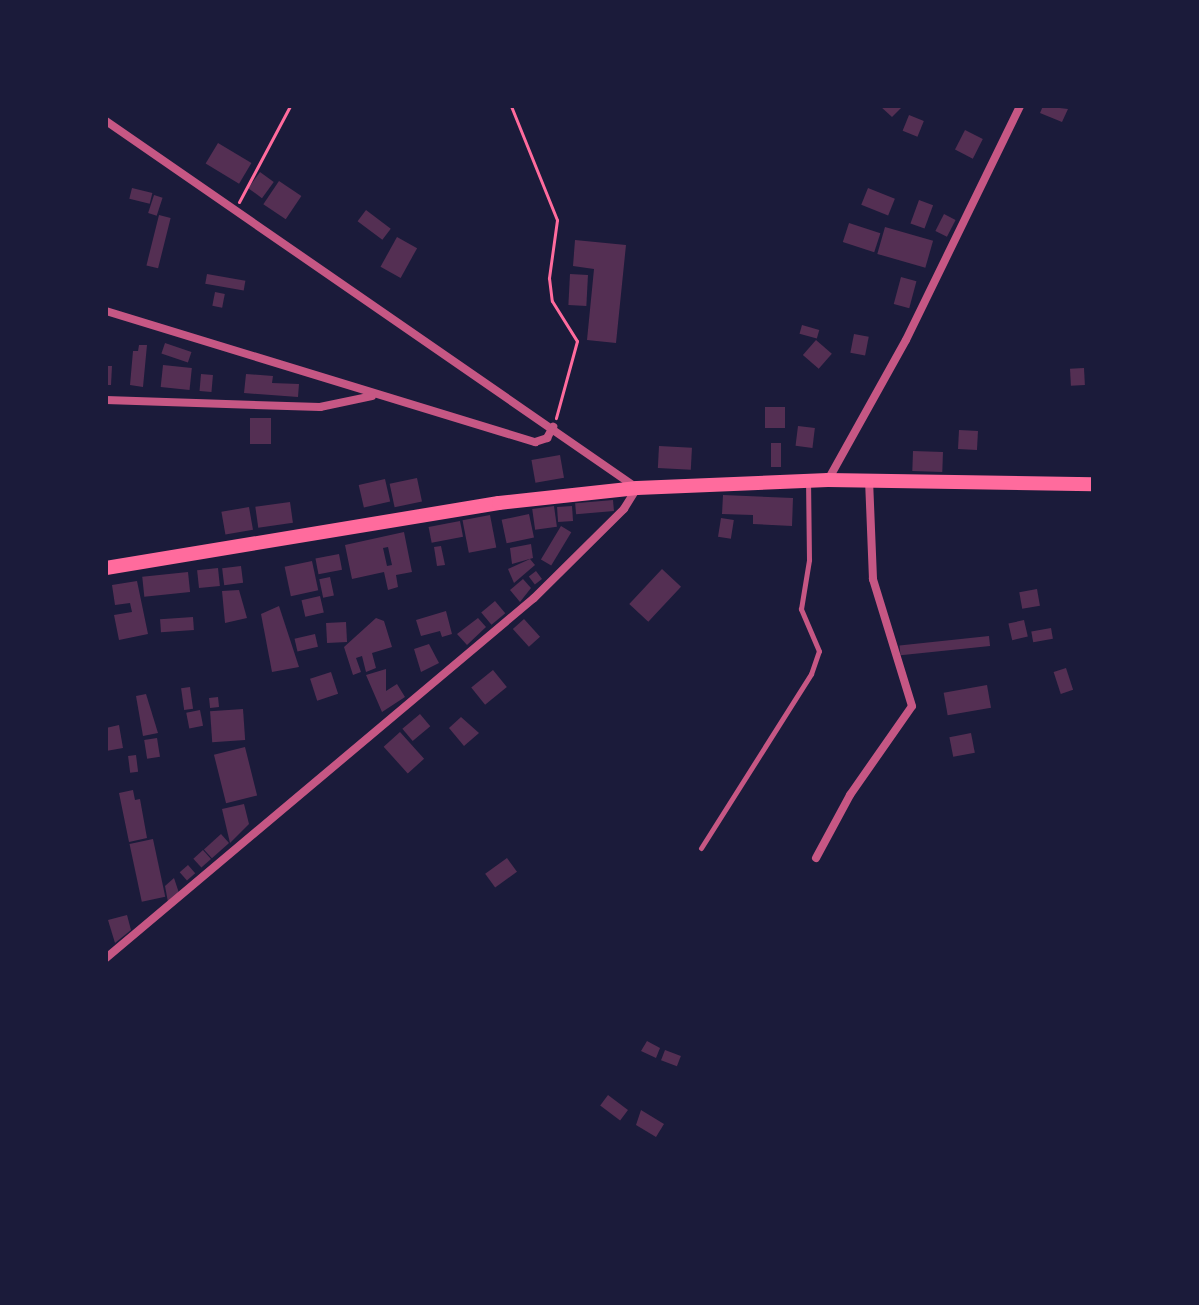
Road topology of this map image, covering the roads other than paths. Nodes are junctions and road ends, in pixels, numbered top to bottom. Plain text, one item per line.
1 (1020, 106) edge
2 (106, 121) edge
3 (106, 311) edge
4 (375, 396) junction
5 (106, 400) edge
6 (553, 427) junction
7 (828, 480) junction
8 (869, 480) junction
9 (808, 482) junction
10 (1093, 484) edge
11 (637, 488) junction
12 (106, 568) edge
13 (701, 848) dead end
14 (816, 858) dead end
15 (106, 958) edge

1 - 7 street
2 - 6 street
3 - 4 street
4 - 5 street
4 - 6 street
6 - 11 street
7 - 8 main road
7 - 9 main road
8 - 10 main road
8 - 14 street
9 - 11 main road
9 - 13 lane
11 - 12 main road
11 - 15 street

